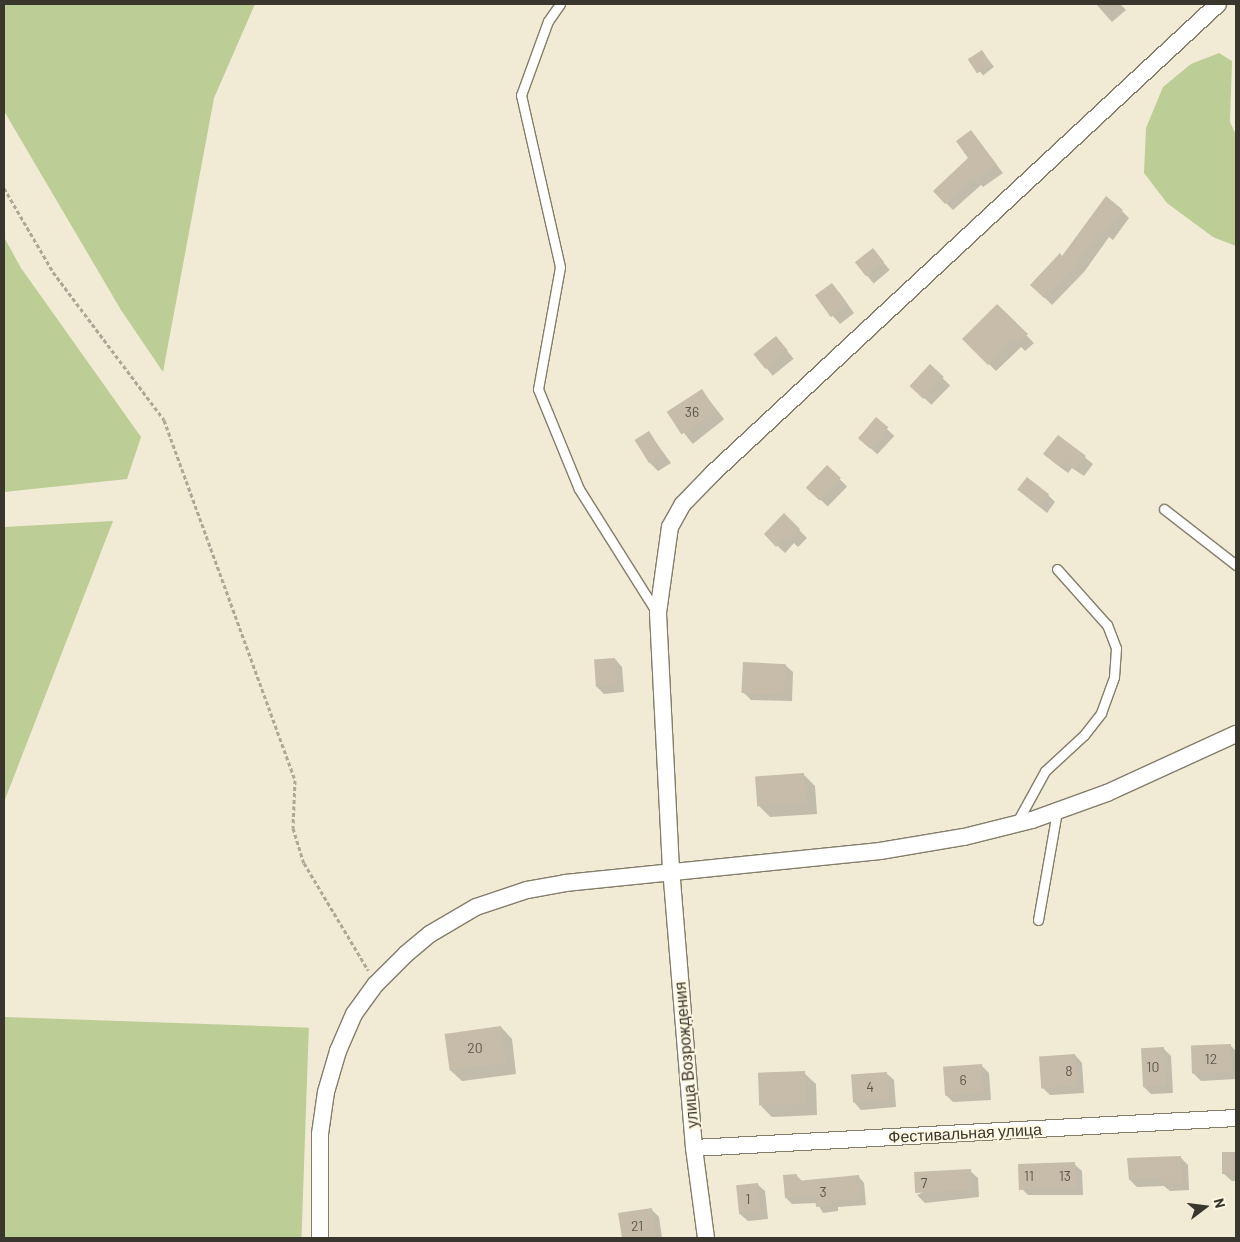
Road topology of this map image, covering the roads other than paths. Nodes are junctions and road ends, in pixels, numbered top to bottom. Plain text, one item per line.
1 (560, 4) edge
2 (1218, 4) edge
3 (1164, 509) dead end
4 (1236, 566) edge
5 (1056, 570) dead end
6 (658, 613) junction
7 (1236, 734) edge
8 (1057, 811) junction
9 (1016, 824) junction
10 (671, 870) junction
11 (1038, 920) dead end
12 (1236, 1118) edge
13 (694, 1148) junction
14 (320, 1238) edge
15 (706, 1238) edge

1 - 6 lane
2 - 6 street, улица Возрождения
3 - 4 lane
5 - 9 lane
6 - 10 street, улица Возрождения
7 - 8 street
8 - 9 street
8 - 11 lane
9 - 10 street
10 - 13 street, улица Возрождения
10 - 14 street
12 - 13 street, Фестивальная улица
13 - 15 street, улица Возрождения

